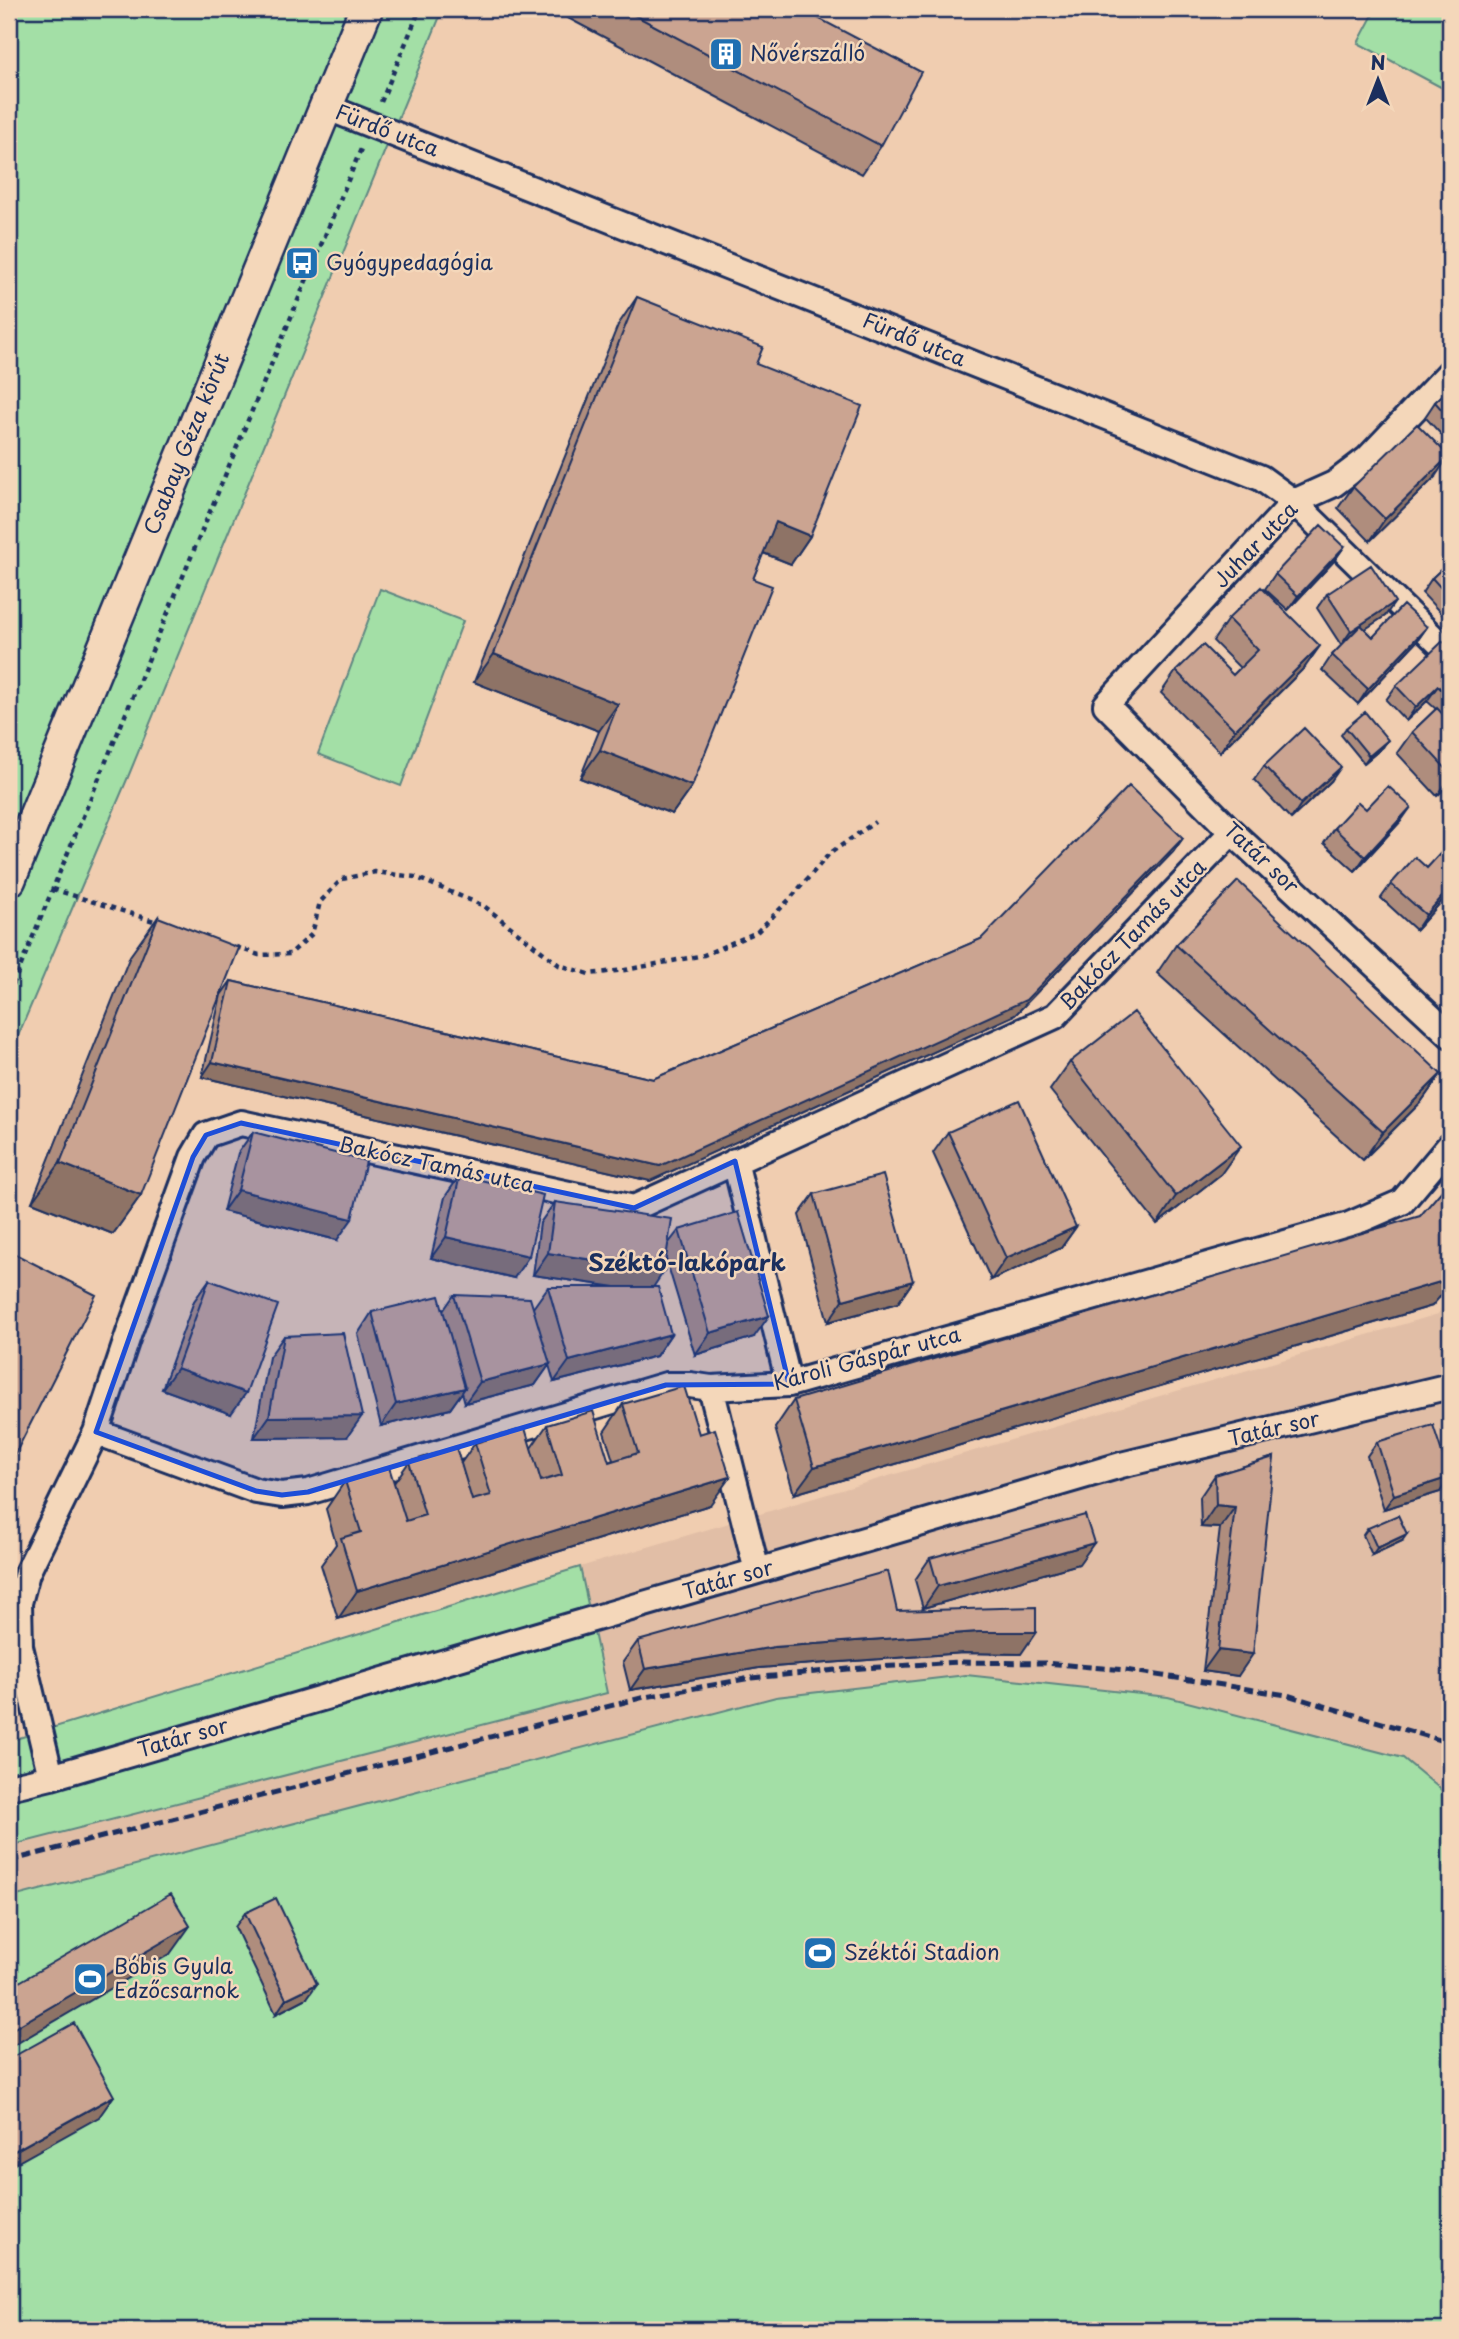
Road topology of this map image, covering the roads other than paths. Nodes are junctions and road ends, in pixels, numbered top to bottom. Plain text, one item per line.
1 (366, 9) edge
2 (326, 107) junction
3 (1450, 372) edge
4 (1294, 502) junction
5 (1450, 654) edge
6 (1105, 705) joint
7 (1232, 832) junction
8 (9, 880) edge
9 (1450, 1035) edge
10 (1450, 1145) edge
11 (735, 1161) junction
12 (789, 1384) junction
13 (1450, 1387) edge
14 (711, 1388) junction
15 (96, 1432) junction
16 (757, 1571) junction
17 (51, 1777) junction
18 (9, 1787) edge

1 - 2 street, Csabay Géza körút
2 - 4 street, Fürdő utca
2 - 8 street, Csabay Géza körút
3 - 4 street, Juhar utca
4 - 5 street, Fürdő utca
4 - 6 street, Juhar utca
6 - 7 street, Tatár sor
7 - 9 street, Tatár sor
7 - 11 street, Bakócz Tamás utca
10 - 12 street, Károli Gáspár utca
11 - 12 street
11 - 15 street, Bakócz Tamás utca
12 - 14 street, Károli Gáspár utca
13 - 16 street, Tatár sor
14 - 15 street, Károli Gáspár utca
14 - 16 street
15 - 17 street, Bakócz Tamás utca
16 - 17 street, Tatár sor
17 - 18 street, Tatár sor

